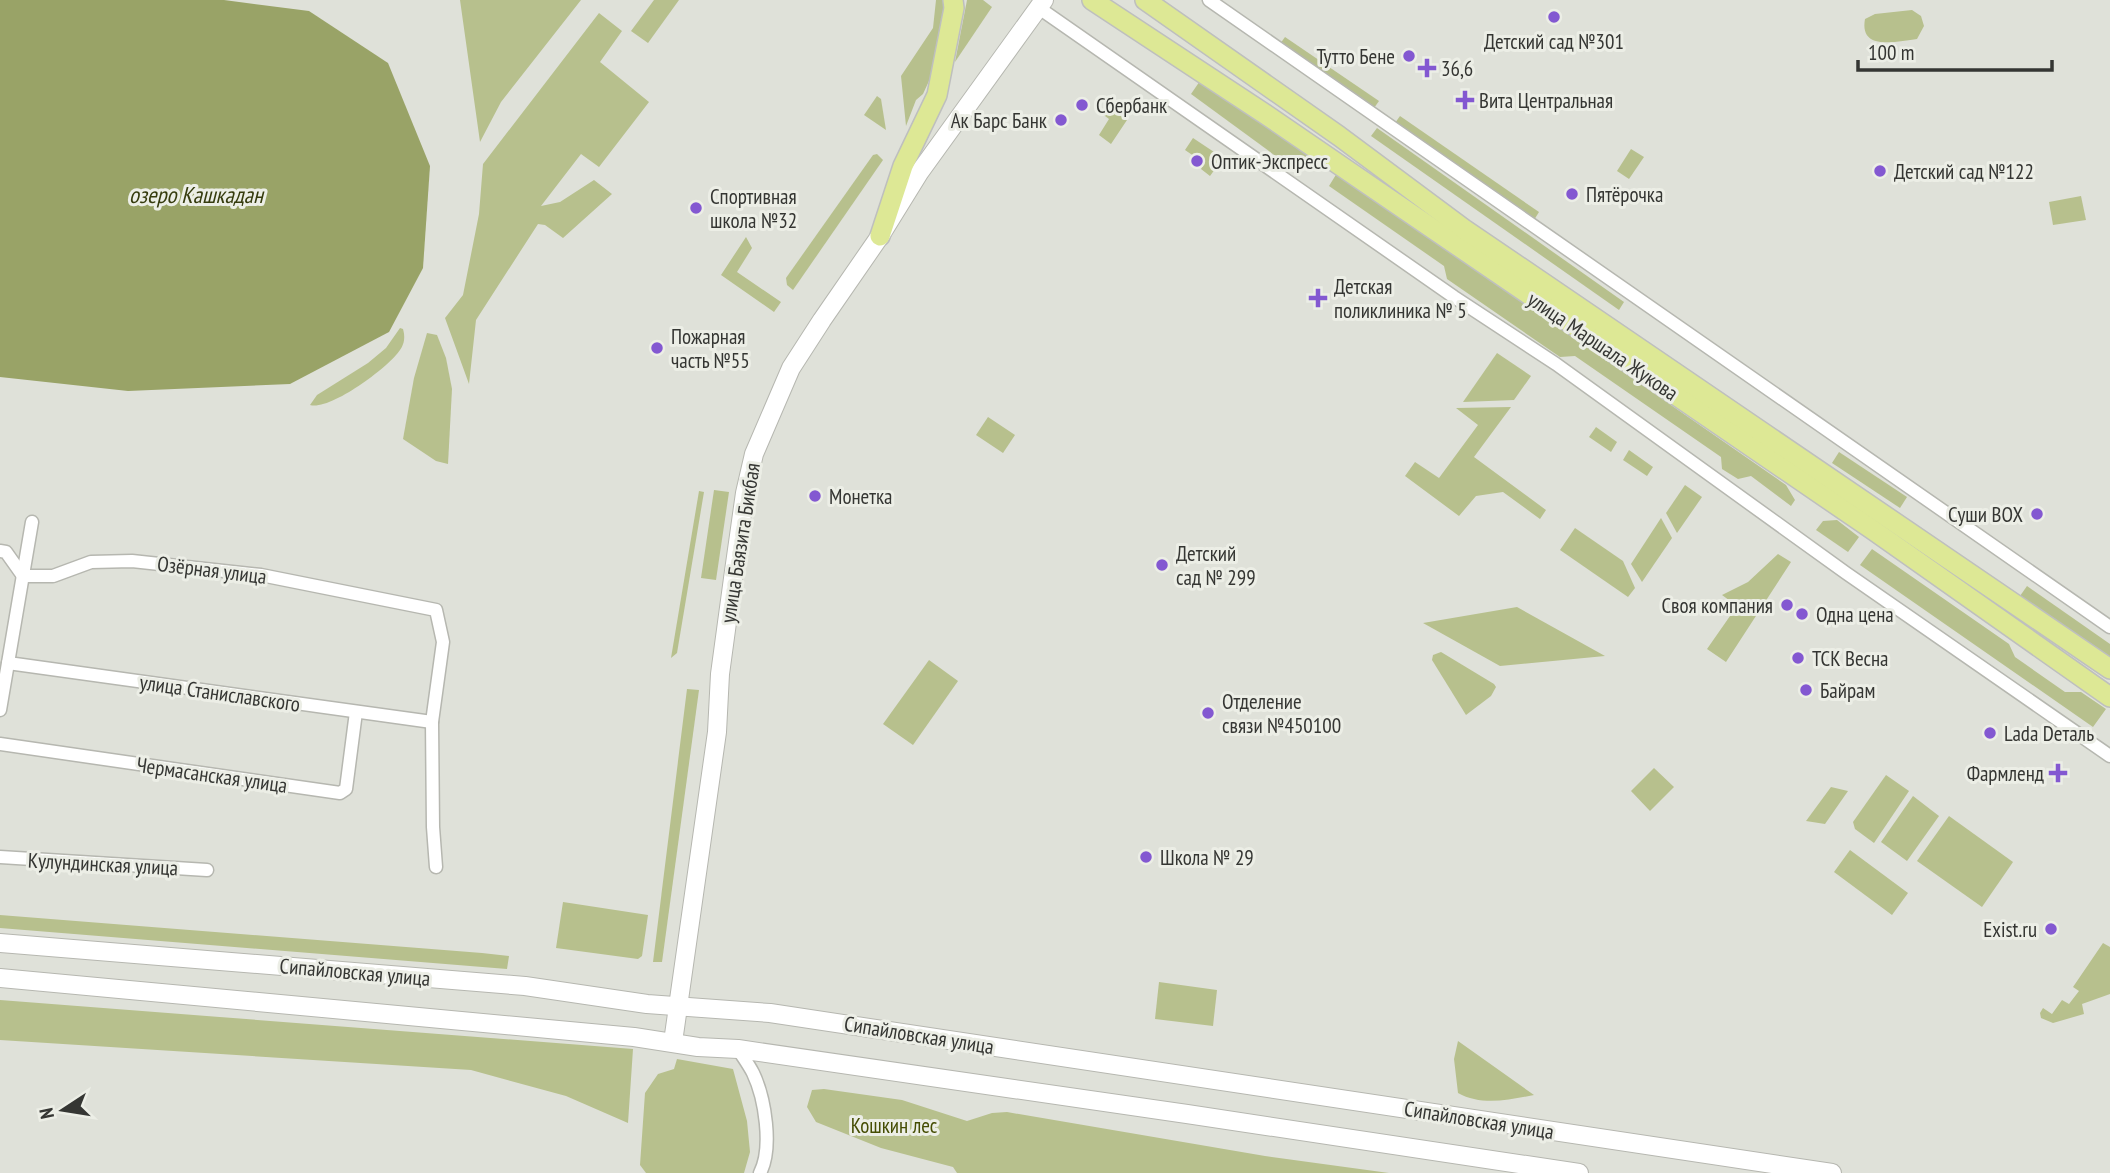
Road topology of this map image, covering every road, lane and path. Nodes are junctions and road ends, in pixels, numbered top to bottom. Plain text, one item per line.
1 (953, 0) edge
2 (1092, 0) edge
3 (1145, 0) edge
4 (1209, 0) edge
5 (1042, 4) edge
6 (880, 236) junction
7 (32, 522) dead end
8 (0, 551) edge
9 (23, 576) junction
10 (2110, 627) edge
11 (8, 663) junction
12 (2110, 669) edge
13 (2, 687) edge
14 (2110, 697) edge
15 (0, 710) edge
16 (356, 712) junction
17 (432, 722) junction
18 (0, 744) edge
19 (2110, 756) edge
20 (0, 858) edge
21 (436, 867) dead end
22 (207, 870) dead end
23 (0, 943) edge
24 (0, 978) edge
25 (678, 1006) junction
26 (673, 1042) junction
27 (738, 1049) junction
28 (760, 1173) edge
29 (1579, 1173) edge
30 (1832, 1173) edge

1 - 6 main road
2 - 14 main road, улица Маршала Жукова
3 - 12 main road, улица Маршала Жукова
4 - 10 street
5 - 6 main road, улица Баязита Бикбая
5 - 19 street
6 - 25 main road, улица Баязита Бикбая
7 - 9 street
8 - 9 street
9 - 11 street
9 - 17 street, Озёрная улица
11 - 13 street
11 - 16 street, улица Станиславского
13 - 15 street
16 - 17 street, улица Станиславского
16 - 18 street, Чермасанская улица
17 - 21 street
20 - 22 street, Кулундинская улица
23 - 25 main road, Сипайловская улица
24 - 26 main road, Сипайловская улица
25 - 26 main road, улица Баязита Бикбая
25 - 30 main road, Сипайловская улица
26 - 27 main road, Сипайловская улица
27 - 28 street
27 - 29 main road, Сипайловская улица

